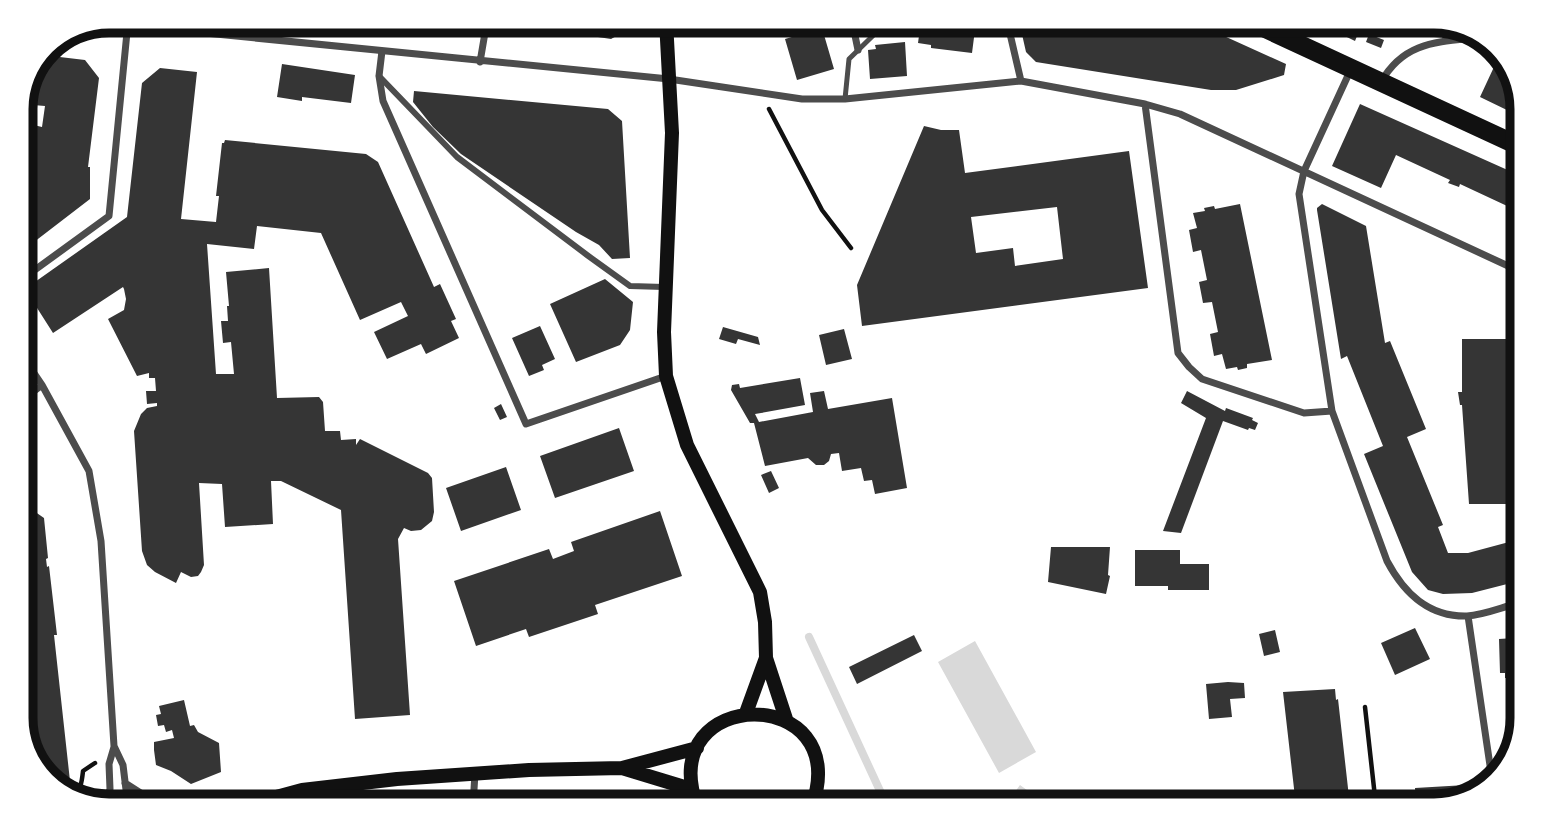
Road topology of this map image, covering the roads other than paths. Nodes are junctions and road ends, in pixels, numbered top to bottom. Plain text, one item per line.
1 (127, 33) edge
2 (219, 33) edge
3 (485, 33) edge
4 (667, 33) edge
5 (854, 33) edge
6 (876, 33) edge
7 (1010, 33) edge
8 (1275, 33) edge
9 (1463, 39) edge
10 (858, 50) junction
11 (382, 51) junction
12 (480, 62) junction
13 (1351, 68) junction
14 (379, 76) junction
15 (669, 79) junction
16 (1021, 81) junction
17 (1381, 83) junction
18 (845, 99) junction
19 (1145, 104) junction
20 (1510, 142) edge
21 (1304, 171) junction
22 (1510, 266) edge
23 (33, 271) edge
24 (666, 287) junction
25 (33, 372) edge
26 (666, 376) junction
27 (42, 385) junction
28 (33, 392) edge
29 (1332, 411) junction
30 (1510, 605) edge
31 (1468, 616) junction
32 (766, 658) junction
33 (746, 713) junction
34 (787, 722) junction
35 (114, 746) junction
36 (697, 748) junction
37 (1490, 767) edge
38 (622, 768) junction
39 (475, 773) junction
40 (125, 783) junction
41 (691, 789) junction
42 (302, 790) junction
43 (108, 794) edge
44 (126, 794) edge
45 (142, 794) edge
46 (287, 794) edge
47 (303, 794) edge
48 (474, 794) edge
49 (693, 794) edge
50 (816, 794) edge

1 - 23 street
2 - 11 street
3 - 12 street
4 - 15 main road
5 - 10 street
6 - 10 lane
7 - 16 street
8 - 13 highway
9 - 17 street
10 - 18 lane
11 - 12 street
11 - 14 street
12 - 15 street
13 - 17 highway
13 - 21 street
14 - 24 street
14 - 26 street
15 - 18 street
15 - 24 main road
16 - 18 street
16 - 19 street
17 - 20 highway
19 - 21 street
19 - 29 street
21 - 22 street
21 - 29 street
24 - 26 main road
25 - 27 street
26 - 32 main road
27 - 28 street
27 - 35 street
29 - 31 street
30 - 31 street
31 - 37 street
32 - 33 main road
32 - 34 main road
33 - 34 main road
33 - 36 main road
34 - 50 main road
35 - 40 street
35 - 43 street
36 - 38 main road
36 - 41 main road
38 - 39 main road
38 - 41 main road
39 - 42 main road
39 - 48 street
40 - 44 street
40 - 45 street
41 - 49 main road
42 - 46 main road
42 - 47 street

